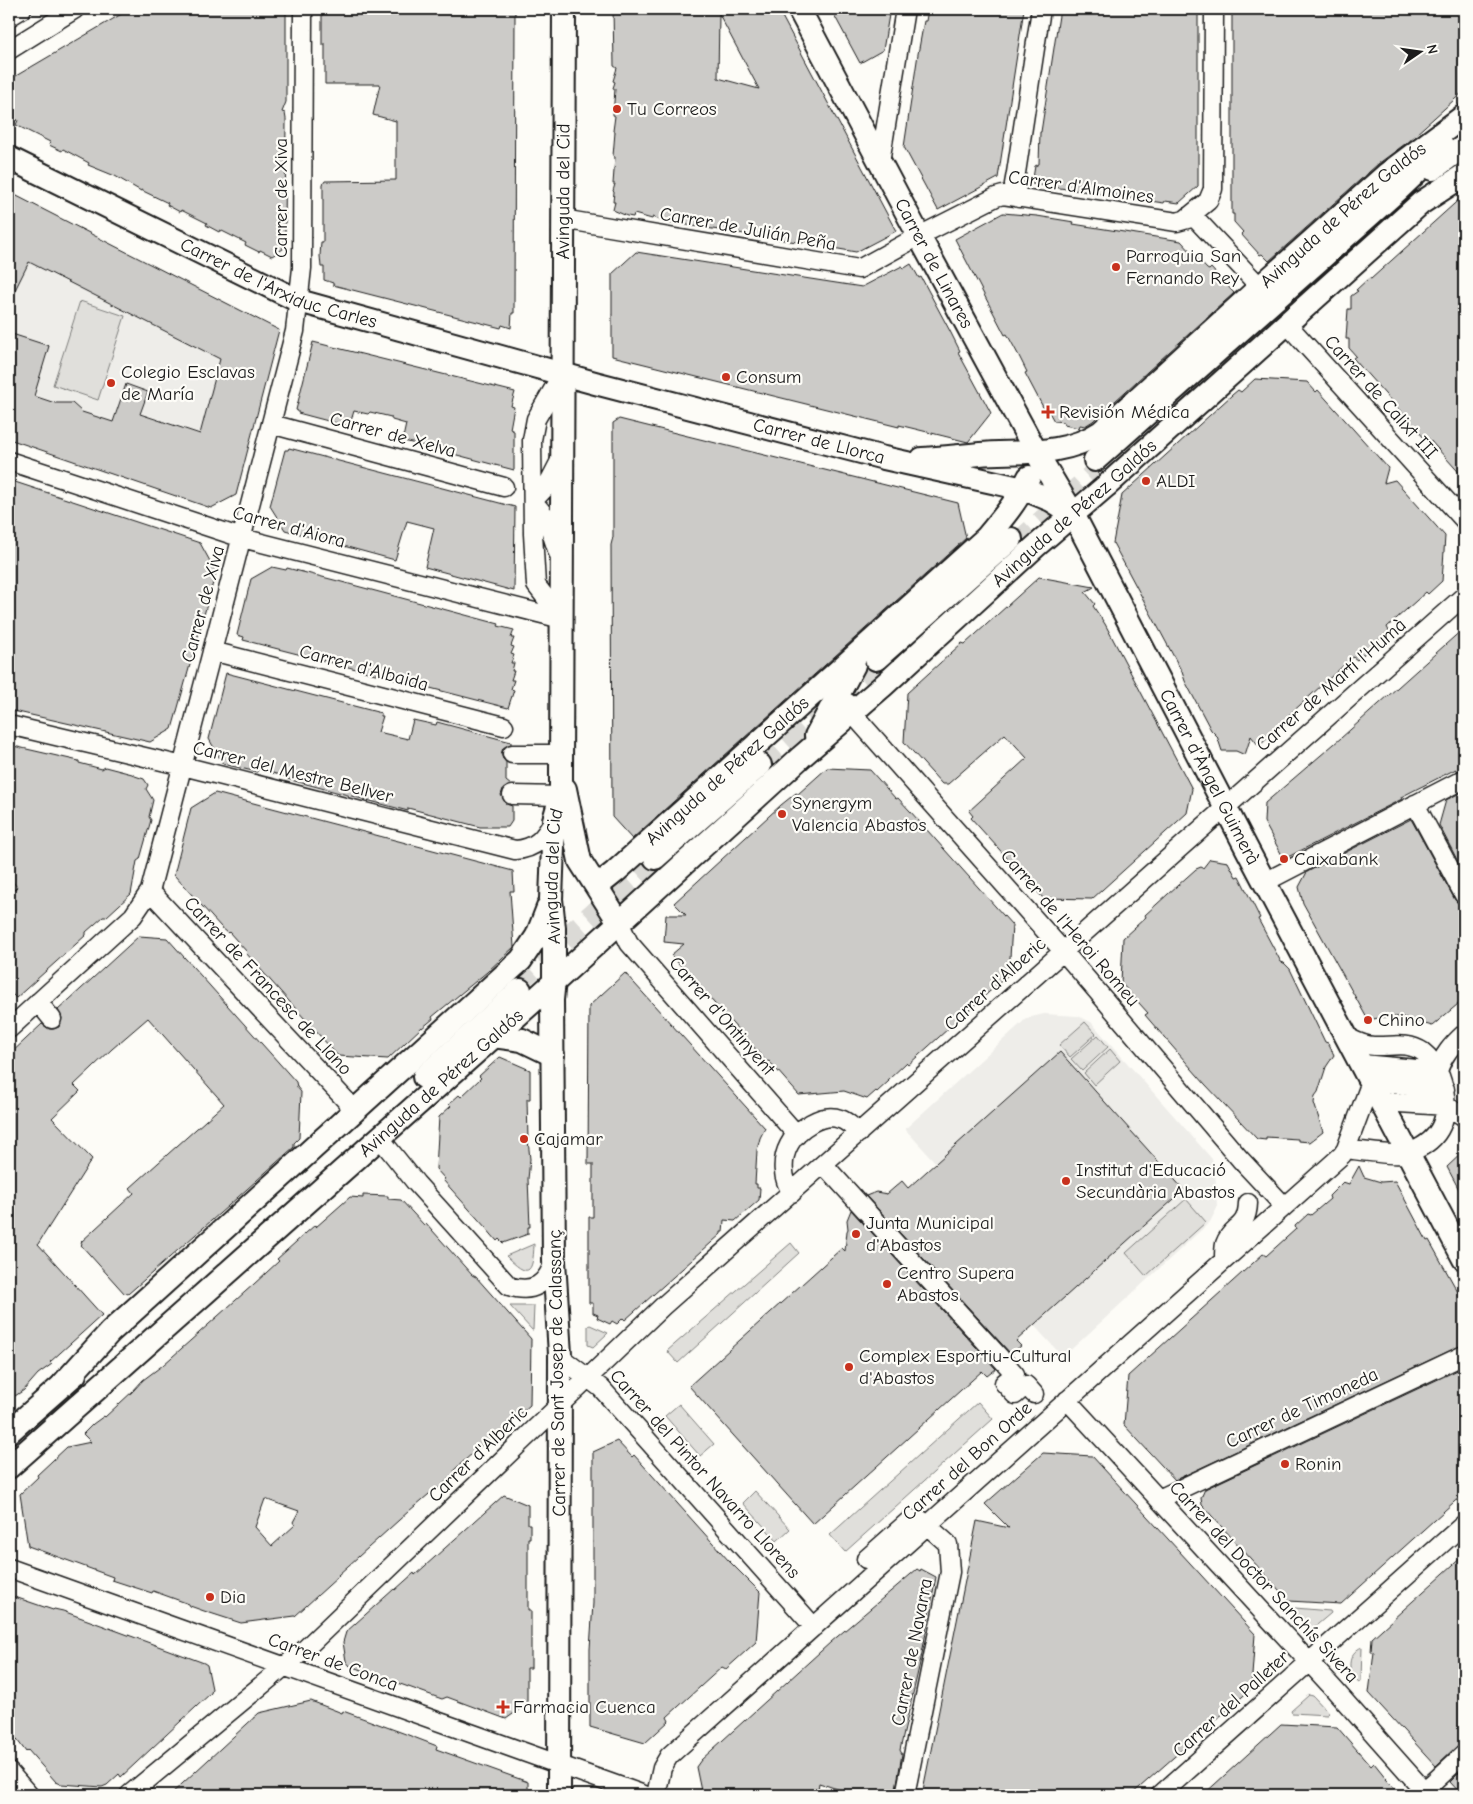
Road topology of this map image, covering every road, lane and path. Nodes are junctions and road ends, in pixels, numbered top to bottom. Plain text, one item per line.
1 (22, 9) edge
2 (75, 9) edge
3 (303, 9) edge
4 (564, 9) edge
5 (799, 9) edge
6 (905, 9) edge
7 (1040, 9) edge
8 (1214, 9) edge
9 (9, 17) edge
10 (9, 50) edge
11 (1464, 116) edge
12 (1464, 124) edge
13 (1464, 146) edge
14 (9, 158) edge
15 (880, 162) junction
16 (1464, 174) edge
17 (1019, 198) junction
18 (562, 219) junction
19 (1186, 219) junction
20 (919, 236) junction
21 (1260, 287) junction
22 (299, 301) junction
23 (1287, 324) junction
24 (562, 374) junction
25 (271, 424) junction
26 (1036, 452) junction
27 (562, 457) junction
28 (884, 458) junction
29 (9, 461) edge
30 (504, 487) dead end
31 (1024, 489) junction
32 (533, 501) junction
33 (1073, 514) junction
34 (1464, 520) edge
35 (242, 538) junction
36 (1014, 542) tunnel mouth
37 (562, 567) junction
38 (1464, 596) edge
39 (562, 619) junction
40 (212, 650) junction
41 (867, 662) junction
42 (851, 712) junction
43 (9, 726) edge
44 (504, 726) dead end
45 (512, 754) dead end
46 (801, 757) junction
47 (183, 766) junction
48 (763, 767) tunnel mouth
49 (561, 774) junction
50 (1464, 779) edge
51 (512, 796) dead end
52 (1415, 804) junction
53 (1225, 806) junction
54 (554, 820) junction
55 (657, 861) tunnel mouth
56 (594, 881) junction
57 (1265, 882) junction
58 (150, 891) junction
59 (1464, 895) edge
60 (551, 899) junction
61 (619, 922) junction
62 (1063, 951) junction
63 (554, 980) junction
64 (38, 1002) junction
65 (52, 1019) dead end
66 (9, 1029) edge
67 (1464, 1034) edge
68 (493, 1036) junction
69 (1349, 1038) junction
70 (553, 1055) junction
71 (1438, 1070) junction
72 (1367, 1073) junction
73 (1446, 1098) junction
74 (1382, 1102) junction
75 (354, 1109) junction
76 (1464, 1117) edge
77 (858, 1133) junction
78 (797, 1135) junction
79 (379, 1137) junction
80 (1346, 1149) junction
81 (1409, 1154) junction
82 (824, 1164) junction
83 (792, 1193) junction
84 (1248, 1203) dead end
85 (1284, 1206) junction
86 (1464, 1259) edge
87 (1224, 1260) junction
88 (554, 1261) junction
89 (560, 1354) junction
90 (1464, 1355) edge
91 (589, 1378) junction
92 (63, 1384) junction
93 (1030, 1389) dead end
94 (1067, 1400) junction
95 (560, 1404) junction
96 (76, 1405) junction
97 (9, 1432) edge
98 (9, 1467) edge
99 (1159, 1499) junction
100 (1464, 1524) edge
101 (928, 1525) junction
102 (866, 1559) dead end
103 (9, 1568) edge
104 (814, 1627) junction
105 (1310, 1663) junction
106 (284, 1668) junction
107 (1464, 1754) edge
108 (559, 1765) junction
109 (9, 1772) edge
110 (1426, 1793) edge
111 (29, 1795) edge
112 (130, 1795) edge
113 (559, 1795) edge
114 (644, 1795) edge
115 (656, 1795) edge
116 (905, 1795) edge
117 (1160, 1795) edge

1 - 9 street
2 - 10 street
3 - 22 street, Carrer de Xiva
4 - 18 main road, Avinguda del Cid
5 - 15 main road, Carrer de Linares
6 - 15 street
7 - 17 street
8 - 19 street
11 - 21 main road, Avinguda de Pérez Galdós
12 - 13 main road, Avinguda de Pérez Galdós
14 - 22 main road, Carrer de l'Arxiduc Carles
15 - 20 main road, Carrer de Linares
16 - 23 main road, Avinguda de Pérez Galdós
17 - 19 street, Carrer d'Almoines
17 - 20 street, Carrer d'Almoines
18 - 20 street, Carrer de Julián Peña
18 - 24 main road, Avinguda del Cid
19 - 21 street
20 - 26 main road, Carrer de Linares
21 - 26 main road, Avinguda de Pérez Galdós
22 - 24 main road, Carrer de l'Arxiduc Carles
22 - 25 street, Carrer de Xiva
23 - 33 main road, Avinguda de Pérez Galdós
23 - 34 street, Carrer de Calixt III
24 - 27 main road, Avinguda del Cid
24 - 28 main road, Carrer de Llorca
24 - 32 street
25 - 30 street, Carrer de Xelva
25 - 35 street, Carrer de Xiva
26 - 28 main road
26 - 31 main road, Avinguda de Pérez Galdós
26 - 33 main road, Carrer de Linares
27 - 32 street
27 - 37 main road, Avinguda del Cid
28 - 31 main road, Carrer de Llorca
29 - 35 street, Carrer d'Aiora
31 - 33 main road, Carrer de Llorca
31 - 41 main road, Avinguda de Pérez Galdós
32 - 37 street
32 - 39 street
33 - 42 main road, Avinguda de Pérez Galdós
33 - 53 main road, Carrer d'Àngel Guimerà
35 - 39 street, Carrer d'Aiora
35 - 40 street, Carrer de Xiva
36 - 41 main road, Avinguda de Pérez Galdós
37 - 39 main road, Avinguda del Cid
38 - 53 street, Carrer de Martí l’Humà
39 - 49 main road, Avinguda del Cid
40 - 44 street, Carrer d'Albaida
40 - 47 street, Carrer de Xiva
41 - 42 street
41 - 46 main road, Avinguda de Pérez Galdós
41 - 56 main road, Avinguda de Pérez Galdós
42 - 46 main road, Avinguda de Pérez Galdós
42 - 62 street, Carrer de l'Heroi Romeu
43 - 47 street, Carrer del Mestre Bellver
45 - 49 street
46 - 61 main road, Avinguda de Pérez Galdós
47 - 54 street, Carrer del Mestre Bellver
47 - 58 street, Carrer de Xiva
48 - 55 main road, Avinguda de Pérez Galdós
49 - 51 street
49 - 54 main road, Avinguda del Cid
49 - 56 main road, Avinguda del Cid
50 - 52 street
52 - 57 street
52 - 59 street
53 - 57 main road, Carrer d'Àngel Guimerà
53 - 62 street, Carrer d'Alberic
54 - 60 main road, Avinguda del Cid
56 - 61 main road, Avinguda del Cid
57 - 69 main road, Carrer d'Àngel Guimerà
58 - 64 street, Carrer de Xiva
58 - 75 street, Carrer de Francesc de Llano
60 - 63 main road, Avinguda del Cid
60 - 75 main road, Avinguda de Pérez Galdós
61 - 63 main road, Avinguda de Pérez Galdós
61 - 78 street, Carrer d'Ontinyent
62 - 77 street, Carrer d'Alberic
62 - 85 street, Carrer de l'Heroi Romeu
63 - 68 main road, Avinguda de Pérez Galdós
63 - 70 main road, Carrer de Sant Josep de Calassanç
64 - 65 street
64 - 66 street, Carrer de Xiva
67 - 71 street
68 - 70 main road
68 - 79 main road, Avinguda de Pérez Galdós
69 - 71 street
69 - 72 main road, Carrer d'Àngel Guimerà
70 - 88 main road, Carrer de Sant Josep de Calassanç
71 - 72 street
71 - 73 street
72 - 73 street
72 - 74 main road, Carrer d'Àngel Guimerà
72 - 80 street
73 - 74 street
73 - 76 street
73 - 81 street
74 - 81 main road, Carrer d'Àngel Guimerà
75 - 92 main road, Avinguda de Pérez Galdós
77 - 78 street
77 - 82 street, Carrer d'Alberic
78 - 83 street
79 - 88 street
79 - 96 main road, Avinguda de Pérez Galdós
80 - 81 street
80 - 85 street, Carrer del Bon Orde
81 - 86 main road, Carrer d'Àngel Guimerà
82 - 83 street, Carrer d'Alberic
82 - 93 street
83 - 91 street, Carrer d'Alberic
84 - 87 street
85 - 87 street, Carrer del Bon Orde
87 - 94 street, Carrer del Bon Orde
88 - 89 main road, Carrer de Sant Josep de Calassanç
89 - 91 street, Carrer del Pintor Navarro Llorens
89 - 95 main road, Carrer de Sant Josep de Calassanç
90 - 99 street, Carrer de Timoneda
91 - 95 street, Carrer d'Alberic
91 - 104 street, Carrer del Pintor Navarro Llorens
92 - 96 main road, Avinguda de Pérez Galdós
92 - 97 main road, Avinguda de Pérez Galdós
94 - 99 street, Carrer del Doctor Sanchís Sivera
94 - 101 street, Carrer del Bon Orde
95 - 106 street, Carrer d'Alberic
95 - 108 main road, Carrer de Sant Josep de Calassanç
96 - 98 main road, Avinguda de Pérez Galdós
99 - 105 street, Carrer del Doctor Sanchís Sivera
100 - 105 street, Carrer del Palleter
101 - 102 street
101 - 104 street, Carrer del Bon Orde
101 - 116 street, Carrer de Navarra
103 - 106 street, Carrer de Conca
104 - 115 street, Carrer del Bon Orde
105 - 110 street, Carrer del Doctor Sanchís Sivera
105 - 117 street, Carrer del Palleter
106 - 108 street, Carrer de Conca
106 - 112 street, Carrer d'Alberic
107 - 110 street
108 - 113 main road, Carrer de Sant Josep de Calassanç
108 - 114 street, Carrer de Conca
109 - 111 street

